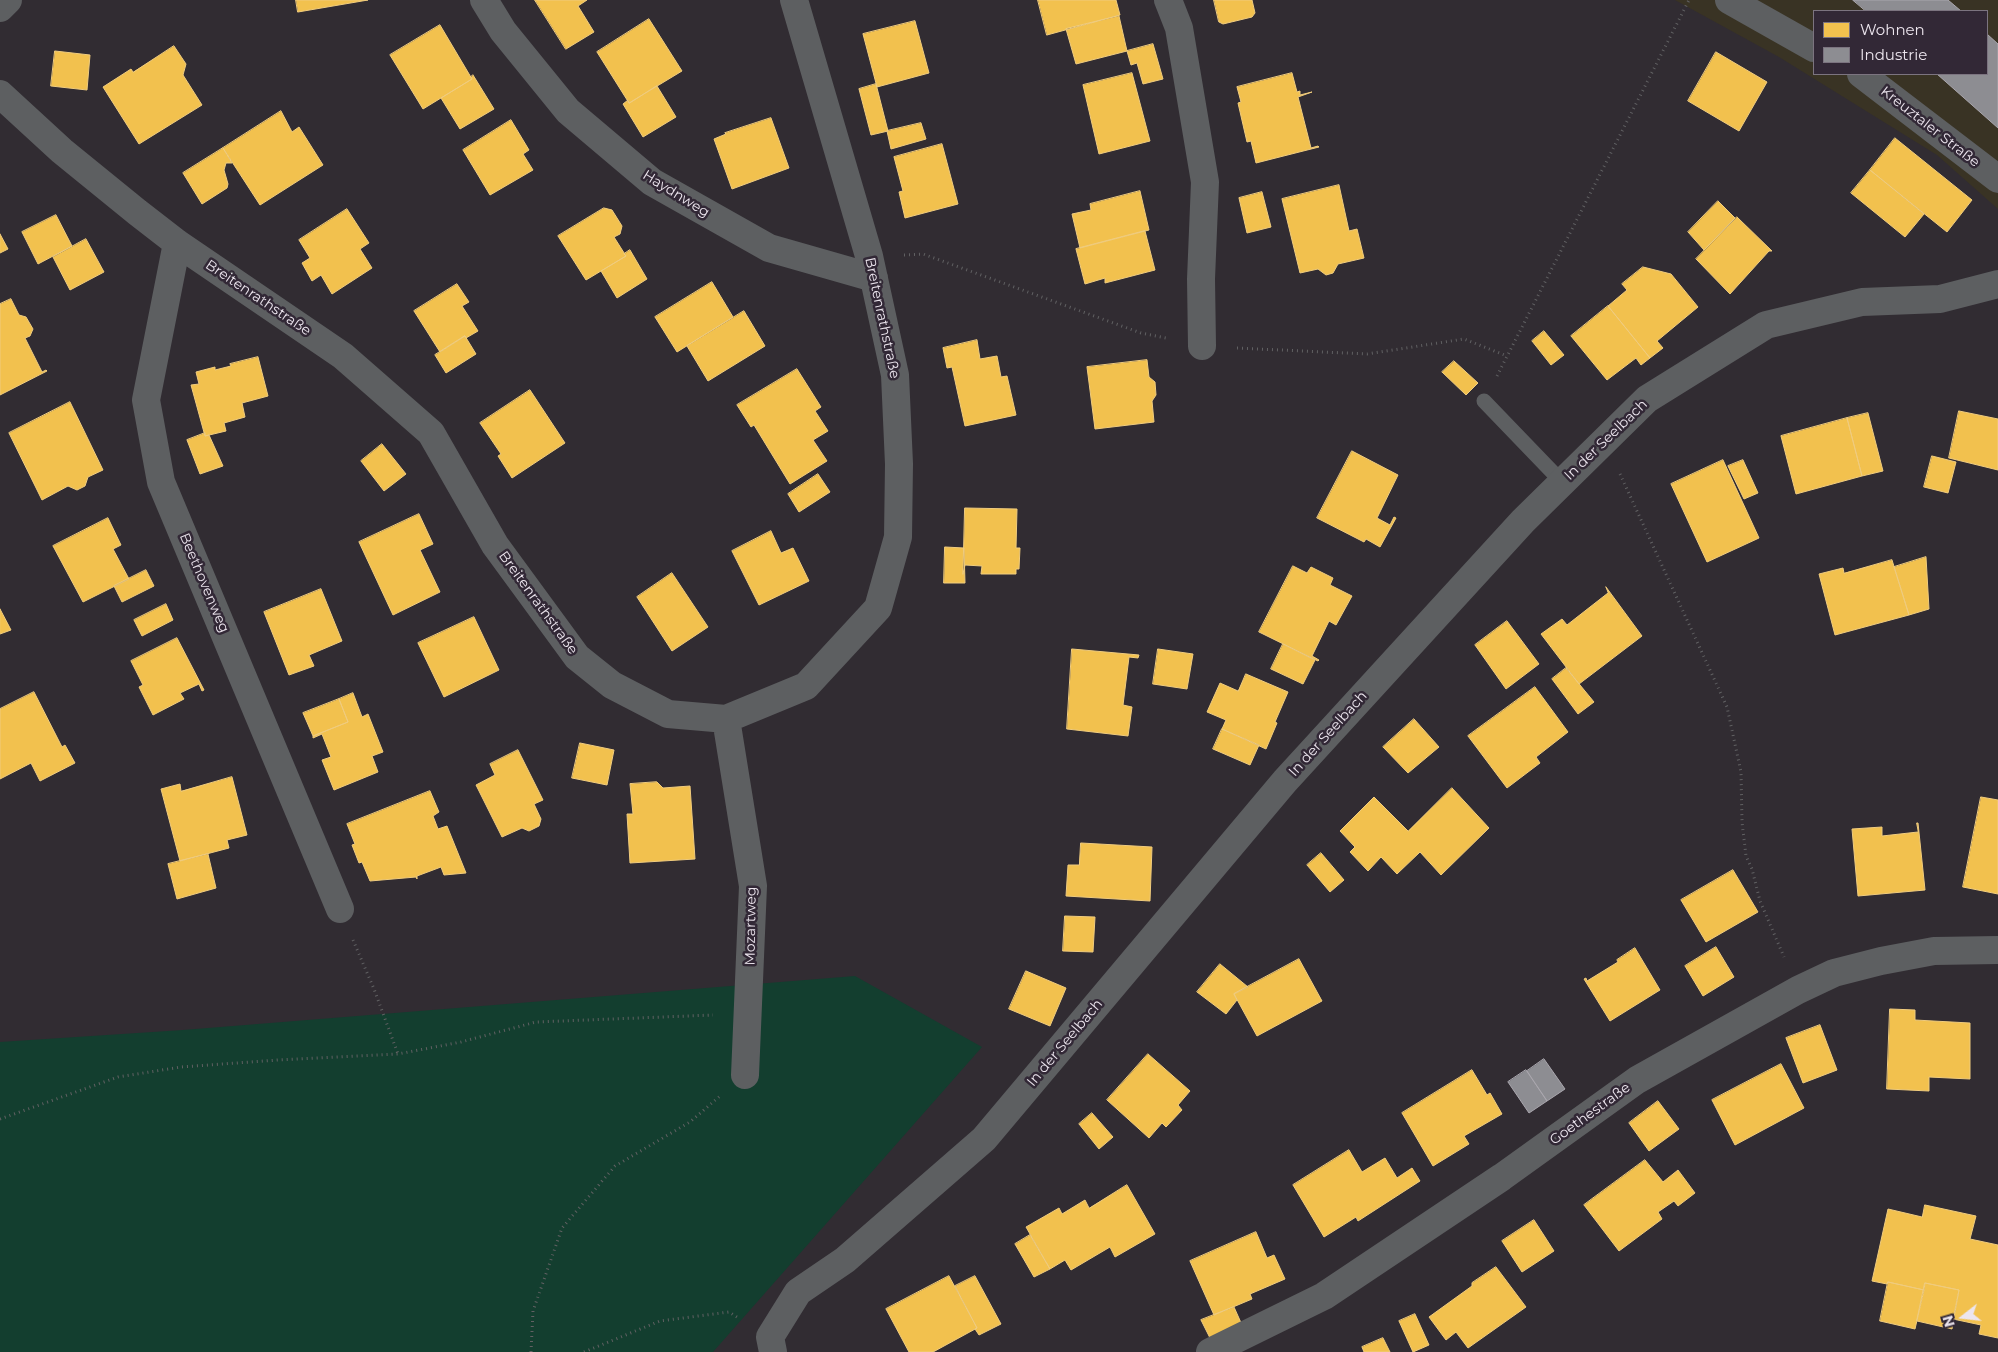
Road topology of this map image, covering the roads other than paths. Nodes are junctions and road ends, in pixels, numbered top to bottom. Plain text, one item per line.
1 (8, 0) edge
2 (484, 0) edge
3 (794, 0) edge
4 (1168, 0) edge
5 (1729, 0) edge
6 (0, 8) edge
7 (1813, 47) edge
8 (1862, 75) edge
9 (0, 94) edge
10 (1998, 180) edge
11 (177, 243) junction
12 (874, 278) junction
13 (1998, 284) edge
14 (1202, 346) road end
15 (1484, 401) road end
16 (1562, 482) junction
17 (726, 719) junction
18 (340, 909) road end
19 (1998, 950) edge
20 (745, 1075) road end
21 (771, 1345) edge
22 (1210, 1352) edge

1 - 6 street
2 - 12 street, Haydnweg
3 - 12 street, Breitenrathstraße
4 - 14 street
5 - 7 street
8 - 10 street, Kreuztaler Straße
9 - 11 street, Breitenrathstraße
11 - 17 street, Breitenrathstraße
11 - 18 street, Beethovenweg
12 - 17 street, Breitenrathstraße
13 - 16 street, In der Seelbach
15 - 16 lane
16 - 21 street, In der Seelbach
17 - 20 street, Mozartweg
19 - 22 street, Goethestraße

